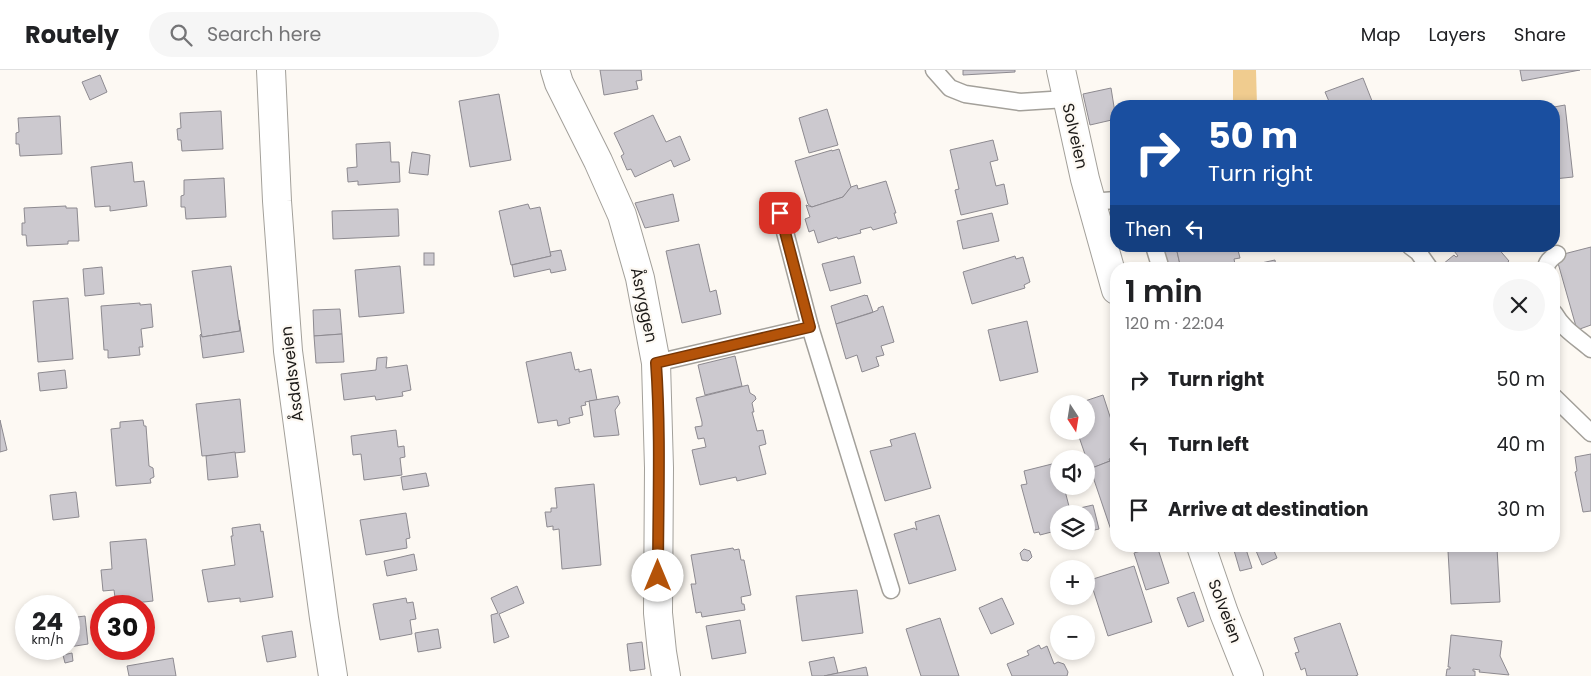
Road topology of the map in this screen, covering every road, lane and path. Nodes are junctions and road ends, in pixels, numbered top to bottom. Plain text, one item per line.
1 (271, 70) edge
2 (555, 70) edge
3 (934, 70) edge
4 (1061, 70) edge
5 (1066, 99) junction
6 (1103, 201) edge
7 (780, 213) dead end
8 (1110, 249) edge
9 (1557, 254) dead end
10 (1548, 262) edge
11 (1560, 323) edge
12 (810, 327) junction
13 (1591, 349) edge
14 (656, 363) junction
15 (1560, 403) edge
16 (1591, 433) edge
17 (1203, 552) edge
18 (891, 590) dead end
19 (333, 676) edge
20 (666, 676) edge
21 (1249, 676) edge

1 - 19 street, Åsdalsveien
2 - 14 street, Åsryggen
3 - 5 lane
4 - 5 street, Solveien
5 - 6 street, Solveien
6 - 8 street, Solveien
7 - 12 lane
9 - 10 lane
11 - 13 lane
12 - 14 lane
12 - 18 lane
14 - 20 street, Åsryggen
15 - 16 lane
17 - 21 street, Solveien

